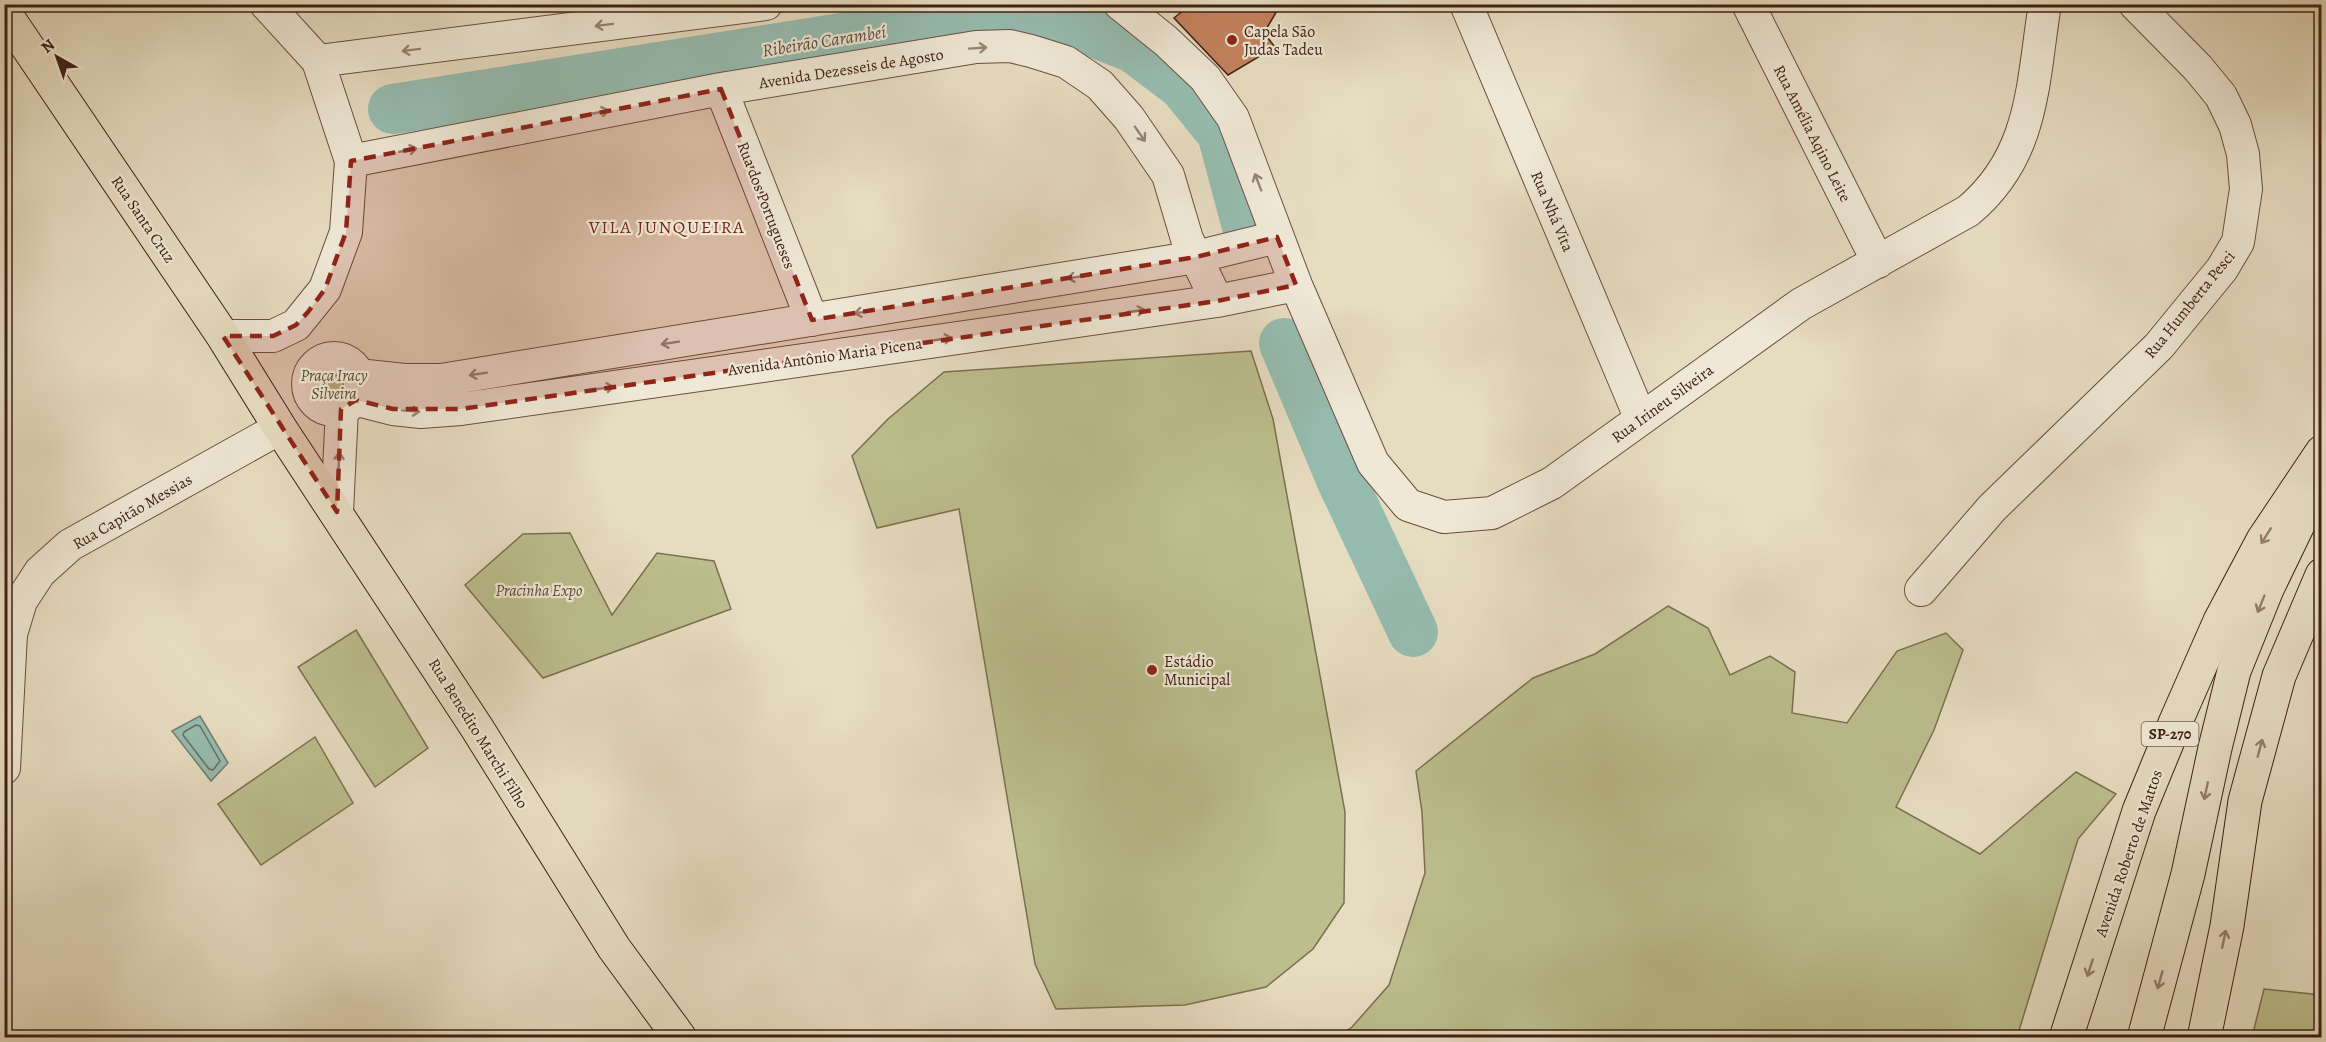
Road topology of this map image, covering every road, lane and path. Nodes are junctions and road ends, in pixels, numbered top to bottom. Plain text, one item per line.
1 (266, 4) edge
2 (766, 4) edge
3 (1120, 4) edge
4 (1466, 4) edge
5 (1748, 4) edge
6 (2135, 4) edge
7 (2045, 5) edge
8 (4, 12) edge
9 (318, 61) junction
10 (721, 89) junction
11 (351, 161) junction
12 (1277, 237) junction
13 (1196, 257) junction
14 (1878, 262) junction
15 (1296, 285) junction
16 (1217, 301) junction
17 (812, 321) junction
18 (296, 326) junction
19 (223, 336) junction
20 (318, 363) junction
21 (351, 394) junction
22 (1640, 417) junction
23 (280, 428) junction
24 (2322, 452) edge
25 (2322, 476) edge
26 (337, 513) junction
27 (2322, 575) edge
28 (1921, 590) dead end
29 (4, 768) edge
30 (680, 1038) edge
31 (2066, 1038) edge
32 (2144, 1038) edge
33 (2204, 1038) edge

1 - 9 street
2 -> 9 street
12 -> 3 street
4 - 22 street, Rua Nhá Vita
5 - 14 street, Rua Amélia Aqino Leite
6 - 28 street, Rua Humberta Pesci
7 - 14 street, Rua Irineu Silveira
8 - 19 main road, Rua Santa Cruz
9 - 11 street
11 -> 10 street, Avenida Dezesseis de Agosto
10 -> 13 street, Avenida Dezesseis de Agosto
10 - 17 street, Rua dos Portugueses
11 - 18 street
12 - 13 street
12 - 15 street, Rua Irineu Silveira
13 - 16 street, Avenida Dezesseis de Agosto
13 -> 17 street
14 - 22 street, Rua Irineu Silveira
15 - 16 street, Avenida Antônio Maria Picena
15 - 22 street, Rua Irineu Silveira
21 -> 16 street, Avenida Antônio Maria Picena
17 -> 21 street
18 - 19 street
18 - 20 street
19 - 23 main road, Rua Santa Cruz
20 - 21 street
20 - 21 street
26 -> 21 street
23 - 26 main road, Rua Benedito Marchi Filho
23 - 29 street, Rua Capitão Messias
24 -> 31 main road, Avenida Roberto de Mattos / SP-270
25 -> 32 main road
26 - 30 main road, Rua Benedito Marchi Filho
33 -> 27 main road

